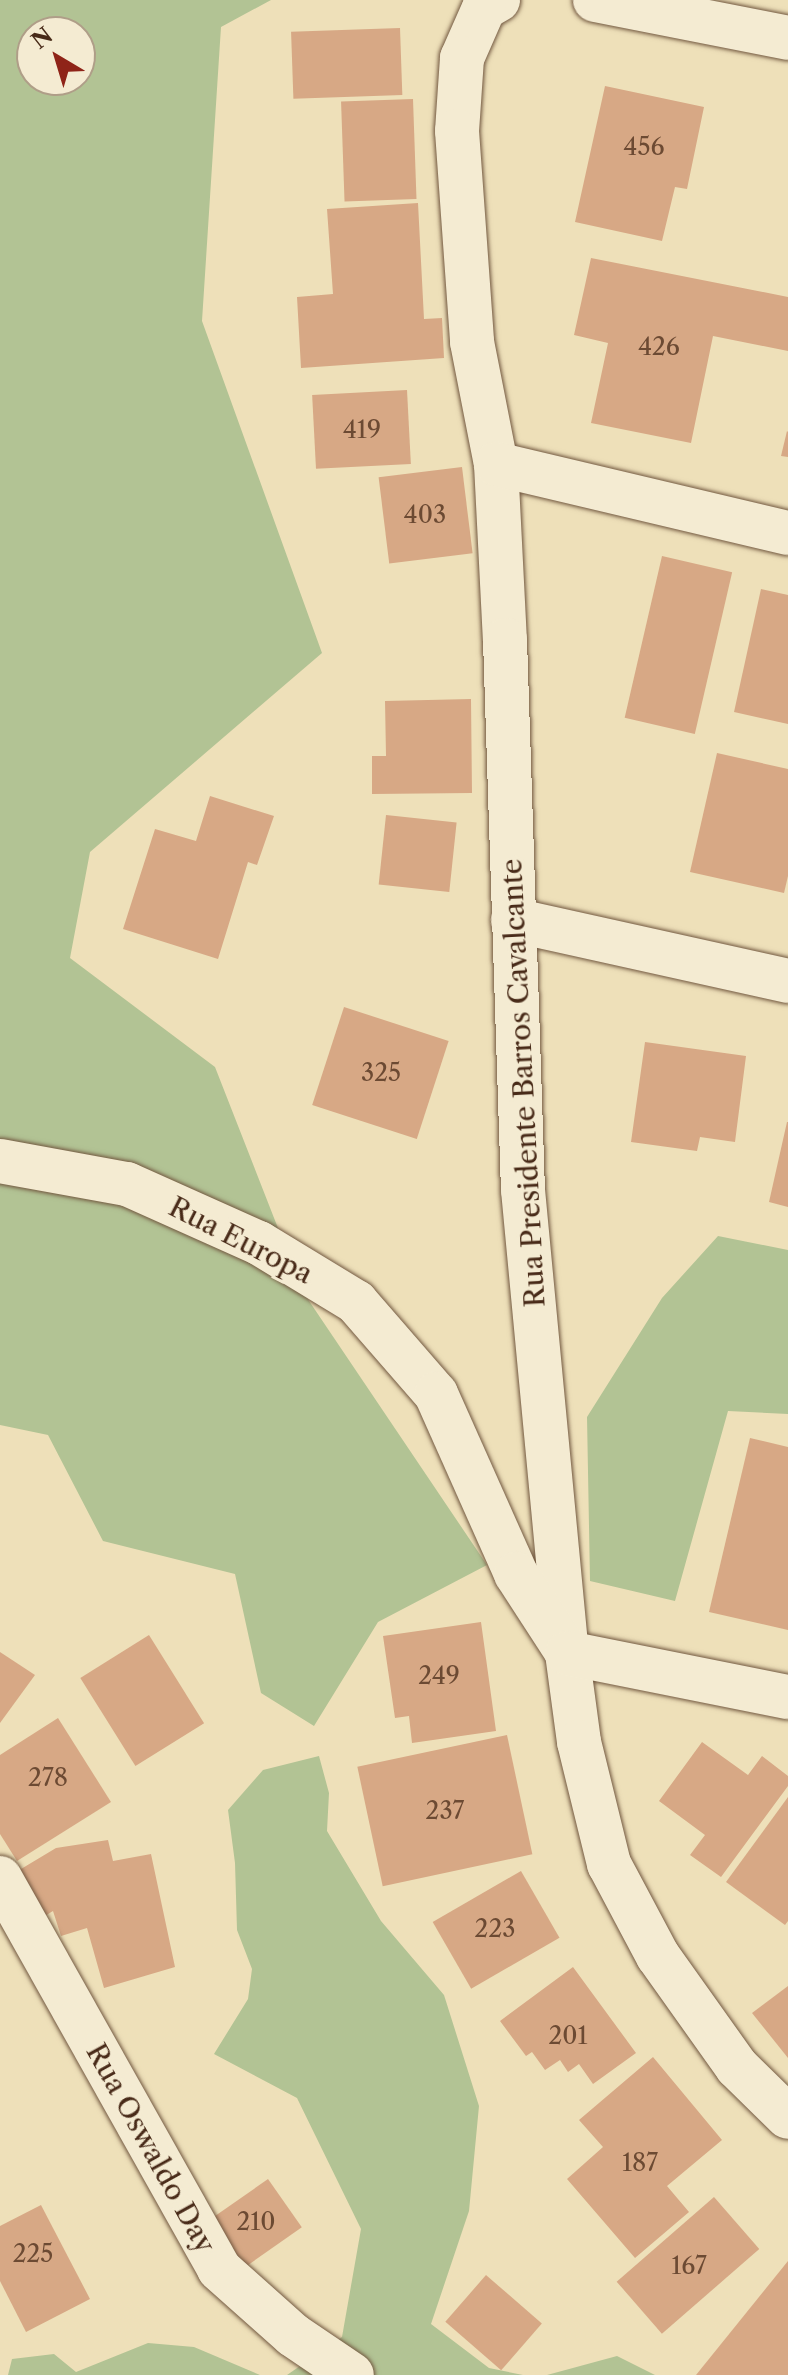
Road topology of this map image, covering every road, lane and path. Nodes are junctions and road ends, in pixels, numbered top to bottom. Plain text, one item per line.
1 (498, 0) edge
2 (595, 0) edge
3 (788, 38) edge
4 (496, 464) junction
5 (788, 533) edge
6 (513, 920) junction
7 (788, 981) edge
8 (0, 1161) edge
9 (567, 1653) junction
10 (788, 1697) edge
11 (0, 1878) edge
12 (788, 2117) edge
13 (352, 2375) edge

1 - 4 street, Rua Presidente Barros Cavalcante
2 - 3 street
4 - 5 street
4 - 6 street, Rua Presidente Barros Cavalcante
6 - 7 street
6 - 9 street, Rua Presidente Barros Cavalcante
8 - 9 street, Rua Europa
9 - 10 street
9 - 12 street, Rua Presidente Barros Cavalcante
11 - 13 street, Rua Oswaldo Day

